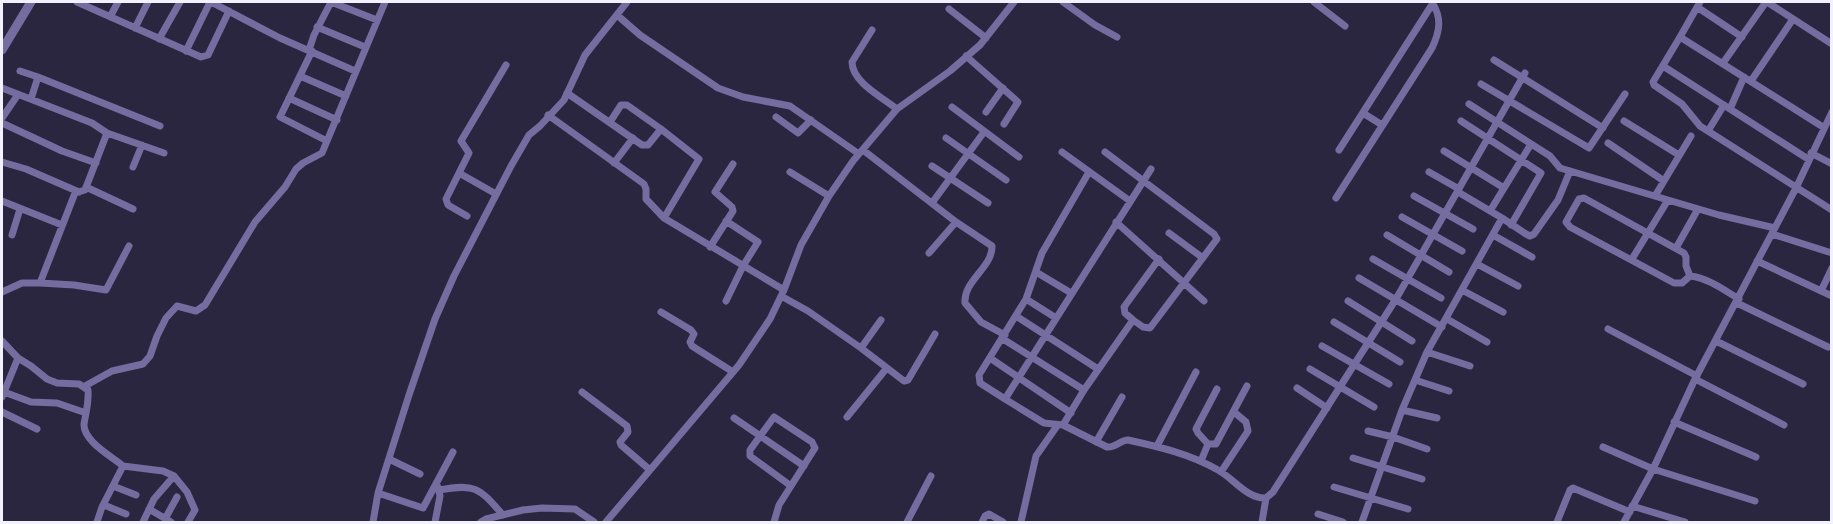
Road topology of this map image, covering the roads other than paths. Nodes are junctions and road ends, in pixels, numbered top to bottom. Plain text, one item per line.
1 (31, 2) edge
2 (77, 2) edge
3 (118, 2) edge
4 (148, 2) edge
5 (180, 2) edge
6 (213, 2) edge
7 (331, 2) edge
8 (385, 2) edge
9 (627, 2) edge
10 (1014, 2) edge
11 (1063, 2) edge
12 (1314, 2) edge
13 (1432, 2) edge
14 (1767, 2) edge
15 (1698, 4) edge
16 (949, 9) dead end
17 (229, 11) junction
18 (617, 15) junction
19 (110, 17) junction
20 (1793, 19) junction
21 (377, 20) junction
22 (1345, 26) dead end
23 (318, 27) junction
24 (135, 28) junction
25 (872, 30) dead end
26 (1117, 37) dead end
27 (1680, 37) junction
28 (1742, 37) junction
29 (986, 38) junction
30 (159, 39) junction
31 (1832, 44) edge
32 (365, 47) junction
33 (2, 50) edge
34 (310, 50) junction
35 (186, 51) junction
36 (966, 56) junction
37 (1494, 60) dead end
38 (1724, 63) junction
39 (506, 65) dead end
40 (1663, 66) junction
41 (20, 71) dead end
42 (356, 71) junction
43 (300, 76) junction
44 (1524, 76) junction
45 (38, 77) junction
46 (1747, 79) junction
47 (1481, 84) dead end
48 (2, 88) edge
49 (1003, 88) junction
50 (567, 93) junction
51 (1625, 94) dead end
52 (17, 96) junction
53 (346, 96) junction
54 (289, 98) junction
55 (31, 99) junction
56 (1509, 101) junction
57 (1469, 104) dead end
58 (952, 107) dead end
59 (1727, 107) junction
60 (897, 109) junction
61 (986, 112) dead end
62 (1832, 112) edge
63 (1363, 113) junction
64 (548, 115) junction
65 (776, 117) dead end
66 (2, 118) edge
67 (337, 120) junction
68 (811, 120) junction
69 (1624, 120) dead end
70 (1461, 121) dead end
71 (610, 122) junction
72 (2, 123) edge
73 (1497, 123) junction
74 (1004, 124) dead end
75 (1827, 124) edge
76 (1382, 125) junction
77 (160, 126) dead end
78 (1603, 128) junction
79 (661, 129) junction
80 (1708, 131) junction
81 (984, 132) junction
82 (108, 133) junction
83 (1691, 136) dead end
84 (633, 138) junction
85 (946, 138) dead end
86 (1488, 139) junction
87 (327, 141) junction
88 (1608, 143) dead end
89 (1531, 144) junction
90 (142, 145) junction
91 (1339, 150) dead end
92 (1444, 151) dead end
93 (861, 152) junction
94 (1062, 152) dead end
95 (1105, 152) dead end
96 (164, 153) dead end
97 (968, 153) junction
98 (1679, 155) junction
99 (1810, 156) junction
100 (1018, 157) dead end
101 (1522, 160) junction
102 (2, 162) edge
103 (96, 163) junction
104 (614, 163) junction
105 (733, 164) dead end
106 (1832, 164) edge
107 (932, 166) dead end
108 (133, 167) dead end
109 (1472, 167) junction
110 (1151, 169) dead end
111 (1570, 171) junction
112 (790, 172) dead end
113 (1089, 172) junction
114 (1429, 172) dead end
115 (459, 173) junction
116 (950, 177) junction
117 (1006, 180) dead end
118 (1143, 180) junction
119 (1664, 181) junction
120 (86, 187) junction
121 (1504, 188) junction
122 (1796, 189) junction
123 (1458, 191) junction
124 (79, 192) junction
125 (496, 194) junction
126 (830, 195) junction
127 (1414, 196) dead end
128 (1655, 196) junction
129 (1336, 198) dead end
130 (1668, 200) junction
131 (2, 201) edge
132 (1130, 201) junction
133 (932, 203) junction
134 (988, 203) dead end
135 (133, 208) dead end
136 (20, 209) junction
137 (1698, 209) junction
138 (1832, 210) edge
139 (1490, 211) junction
140 (1445, 214) junction
141 (467, 216) dead end
142 (1402, 217) dead end
143 (664, 218) junction
144 (1502, 218) junction
145 (726, 221) junction
146 (956, 222) junction
147 (1116, 222) junction
148 (62, 225) junction
149 (1512, 225) junction
150 (1473, 229) dead end
151 (1774, 231) junction
152 (1169, 232) dead end
153 (1648, 233) junction
154 (1433, 234) junction
155 (1387, 235) dead end
156 (1493, 235) junction
157 (12, 236) dead end
158 (129, 246) dead end
159 (710, 247) junction
160 (1676, 249) junction
161 (1462, 251) dead end
162 (929, 253) dead end
163 (1832, 253) edge
164 (1421, 256) junction
165 (1532, 256) dead end
166 (1203, 258) junction
167 (1159, 259) junction
168 (1632, 259) junction
169 (1373, 260) dead end
170 (1757, 261) junction
171 (1477, 264) junction
172 (743, 266) junction
173 (1832, 268) edge
174 (1036, 272) junction
175 (1449, 272) dead end
176 (1690, 276) junction
177 (1359, 278) dead end
178 (1408, 278) junction
179 (40, 282) junction
180 (1184, 282) junction
181 (1518, 286) dead end
182 (1462, 290) junction
183 (1821, 291) junction
184 (2, 292) edge
185 (782, 293) junction
186 (1071, 294) junction
187 (1832, 297) edge
188 (1441, 298) dead end
189 (1026, 299) junction
190 (1396, 299) junction
191 (726, 301) dead end
192 (1204, 301) dead end
193 (1348, 301) dead end
194 (1738, 301) junction
195 (661, 312) dead end
196 (1503, 312) dead end
197 (1016, 316) junction
198 (1056, 318) junction
199 (1446, 319) junction
200 (881, 320) dead end
201 (1133, 320) junction
202 (1382, 321) junction
203 (1334, 322) dead end
204 (1442, 327) junction
205 (1608, 329) dead end
206 (934, 334) dead end
207 (1045, 334) junction
208 (1004, 337) junction
209 (2, 341) edge
210 (1412, 341) dead end
211 (1716, 341) junction
212 (1487, 342) dead end
213 (1368, 343) junction
214 (1322, 346) dead end
215 (1828, 347) dead end
216 (861, 348) junction
217 (1427, 352) junction
218 (1032, 356) junction
219 (18, 358) junction
220 (990, 358) junction
221 (1400, 362) dead end
222 (1354, 364) junction
223 (1470, 366) dead end
224 (886, 369) junction
225 (1098, 369) junction
226 (1310, 369) dead end
227 (733, 372) junction
228 (1196, 372) dead end
229 (1018, 377) junction
230 (1696, 378) junction
231 (1415, 380) junction
232 (1389, 384) dead end
233 (1803, 384) dead end
234 (85, 386) junction
235 (1247, 386) dead end
236 (1340, 386) junction
237 (1297, 388) dead end
238 (1216, 389) dead end
239 (3, 390) edge
240 (1084, 390) junction
241 (1449, 391) dead end
242 (582, 392) dead end
243 (1122, 397) dead end
244 (1005, 399) junction
245 (1374, 406) dead end
246 (1327, 408) junction
247 (1402, 410) junction
248 (2, 412) edge
249 (1234, 412) junction
250 (86, 413) junction
251 (1071, 413) junction
252 (847, 417) dead end
253 (734, 418) dead end
254 (1437, 418) dead end
255 (1674, 422) junction
256 (1784, 425) dead end
257 (1060, 426) junction
258 (37, 429) dead end
259 (1368, 431) dead end
260 (760, 435) junction
261 (1393, 436) junction
262 (1096, 442) junction
263 (1208, 444) junction
264 (1157, 446) junction
265 (1603, 447) dead end
266 (1427, 449) dead end
267 (453, 452) dead end
268 (1756, 457) dead end
269 (1353, 458) dead end
270 (389, 459) junction
271 (1202, 461) junction
272 (123, 466) junction
273 (804, 466) junction
274 (1383, 467) junction
275 (1653, 469) junction
276 (650, 470) junction
277 (1221, 472) junction
278 (420, 474) dead end
279 (174, 476) junction
280 (931, 476) dead end
281 (1422, 479) dead end
282 (113, 486) junction
283 (791, 486) junction
284 (1334, 486) dead end
285 (438, 487) junction
286 (378, 493) junction
287 (136, 495) dead end
288 (177, 497) dead end
289 (1372, 497) junction
290 (1266, 498) junction
291 (1755, 501) dead end
292 (104, 505) junction
293 (149, 509) junction
294 (1408, 509) dead end
295 (1631, 509) junction
296 (126, 514) dead end
297 (1318, 514) dead end
298 (503, 515) junction
299 (168, 520) edge
300 (608, 520) edge
301 (97, 522) edge
302 (142, 522) edge
303 (188, 522) edge
304 (373, 522) edge
305 (435, 522) edge
306 (481, 522) edge
307 (594, 522) edge
308 (617, 522) edge
309 (774, 522) edge
310 (907, 522) edge
311 (982, 522) edge
312 (1003, 522) edge
313 (1021, 522) edge
314 (1262, 522) edge
315 (1343, 522) edge
316 (1362, 522) edge
317 (1557, 522) edge
318 (1624, 522) edge
319 (1685, 522) edge

1 - 33 street
2 - 19 street
3 - 19 street
4 - 24 street
5 - 30 street
6 - 17 street
6 - 35 street
7 - 21 street
7 - 23 street
8 - 21 street
9 - 18 street
10 - 29 street
11 - 26 street
12 - 22 street
13 - 63 street
13 - 76 street
14 - 20 street
14 - 28 street
15 - 27 street
15 - 28 street
16 - 29 street
17 - 34 street
17 - 35 street
18 - 50 street
18 - 68 street
19 - 24 street
20 - 31 street
20 - 46 street
21 - 32 street
23 - 32 street
23 - 34 street
24 - 30 street
25 - 60 street
27 - 38 street
27 - 40 street
28 - 38 street
29 - 36 street
30 - 35 street
32 - 42 street
34 - 42 street
34 - 43 street
36 - 49 street
36 - 60 street
37 - 44 street
38 - 46 street
39 - 115 street
40 - 59 street
40 - 80 street
41 - 45 street
42 - 53 street
43 - 53 street
43 - 54 street
44 - 56 street
44 - 78 street
45 - 55 street
45 - 77 street
46 - 59 street
46 - 75 street
47 - 56 street
48 - 52 street
49 - 61 street
49 - 74 street
50 - 64 street
50 - 71 street
51 - 78 street
52 - 55 street
52 - 66 street
53 - 67 street
54 - 67 street
54 - 87 street
55 - 82 street
56 - 73 street
56 - 78 street
57 - 73 street
58 - 81 street
59 - 80 street
59 - 99 street
60 - 93 street
62 - 75 street
63 - 76 street
63 - 91 street
64 - 104 street
64 - 125 street
65 - 68 street
67 - 87 street
68 - 93 street
69 - 98 street
70 - 86 street
71 - 79 street
71 - 84 street
72 - 103 street
73 - 86 street
73 - 89 street
75 - 99 street
76 - 129 street
79 - 84 street
79 - 143 street
80 - 122 street
81 - 97 street
81 - 100 street
82 - 90 street
82 - 103 street
83 - 98 street
84 - 104 street
85 - 97 street
86 - 101 street
86 - 109 street
87 - 234 street
88 - 119 street
89 - 101 street
89 - 111 street
90 - 96 street
90 - 108 street
92 - 109 street
93 - 126 street
93 - 133 street
94 - 113 street
95 - 118 street
97 - 116 street
97 - 117 street
98 - 119 street
99 - 106 street
99 - 122 street
101 - 121 street
101 - 149 street
102 - 124 street
103 - 120 street
104 - 143 street
105 - 145 street
107 - 116 street
109 - 121 street
109 - 123 street
110 - 118 street
111 - 128 street
111 - 149 street
112 - 126 street
113 - 132 street
113 - 174 street
114 - 123 street
115 - 125 street
115 - 141 street
116 - 133 street
116 - 134 street
118 - 132 street
118 - 166 street
119 - 128 street
120 - 124 street
120 - 135 street
121 - 139 street
122 - 138 street
122 - 151 street
123 - 139 street
123 - 140 street
124 - 148 street
125 - 270 street
126 - 185 street
127 - 140 street
128 - 130 street
130 - 137 street
130 - 153 street
131 - 136 street
132 - 147 street
133 - 146 street
136 - 148 street
136 - 157 street
137 - 151 street
137 - 160 street
139 - 144 street
140 - 150 street
140 - 154 street
142 - 154 street
143 - 159 street
144 - 149 street
144 - 156 street
145 - 159 street
145 - 172 street
146 - 162 street
146 - 208 street
147 - 167 street
147 - 186 street
148 - 179 street
151 - 163 street
151 - 170 street
152 - 166 street
153 - 160 street
153 - 168 street
153 - 168 street
154 - 161 street
154 - 164 street
155 - 164 street
156 - 165 street
156 - 171 street
158 - 179 street
159 - 172 street
160 - 176 street
164 - 175 street
164 - 178 street
166 - 180 street
167 - 180 street
167 - 201 street
168 - 176 street
169 - 178 street
170 - 183 street
170 - 194 street
171 - 181 street
171 - 182 street
172 - 185 street
172 - 191 street
173 - 183 street
174 - 186 street
174 - 189 street
176 - 194 street
177 - 190 street
178 - 188 street
178 - 190 street
179 - 184 street
180 - 192 street
180 - 201 street
182 - 196 street
182 - 199 street
183 - 187 street
185 - 216 street
185 - 227 street
186 - 198 street
189 - 197 street
189 - 198 street
190 - 202 street
190 - 204 street
193 - 202 street
194 - 211 street
194 - 215 street
195 - 227 street
197 - 207 street
197 - 208 street
198 - 207 street
199 - 204 street
199 - 212 street
200 - 216 street
201 - 225 street
202 - 210 street
202 - 213 street
203 - 213 street
204 - 217 street
205 - 230 street
206 - 224 street
207 - 218 street
207 - 225 street
208 - 218 street
208 - 220 street
209 - 219 street
211 - 230 street
211 - 233 street
213 - 221 street
213 - 222 street
214 - 222 street
216 - 224 street
217 - 223 street
217 - 231 street
218 - 229 street
218 - 240 street
219 - 234 street
219 - 239 street
220 - 229 street
220 - 244 street
222 - 232 street
222 - 236 street
224 - 252 street
225 - 240 street
226 - 236 street
227 - 276 street
228 - 264 street
229 - 244 street
229 - 251 street
230 - 255 street
230 - 256 street
231 - 241 street
231 - 247 street
234 - 250 street
235 - 249 street
236 - 245 street
236 - 246 street
237 - 246 street
238 - 263 street
239 - 250 street
240 - 251 street
242 - 276 street
243 - 262 street
244 - 257 street
246 - 290 street
247 - 254 street
247 - 261 street
248 - 258 street
249 - 263 street
249 - 277 street
250 - 272 street
251 - 257 street
253 - 260 street
255 - 268 street
255 - 275 street
257 - 262 street
257 - 313 street
259 - 261 street
260 - 273 street
260 - 273 street
260 - 283 street
261 - 266 street
261 - 274 street
262 - 264 street
263 - 271 street
264 - 271 street
265 - 275 street
267 - 285 street
269 - 274 street
270 - 278 street
270 - 286 street
271 - 277 street
272 - 279 street
272 - 282 street
273 - 283 street
274 - 281 street
274 - 289 street
275 - 291 street
275 - 295 street
276 - 300 street
277 - 290 street
279 - 293 street
279 - 303 street
280 - 310 street
282 - 287 street
282 - 292 street
283 - 309 street
284 - 289 street
285 - 286 street
285 - 298 street
285 - 305 street
286 - 304 street
288 - 299 street
289 - 294 street
289 - 316 street
290 - 314 street
292 - 296 street
292 - 301 street
293 - 299 street
293 - 302 street
295 - 317 street
295 - 318 street
295 - 319 street
297 - 315 street
298 - 306 street
298 - 307 street
300 - 308 street
311 - 312 street

